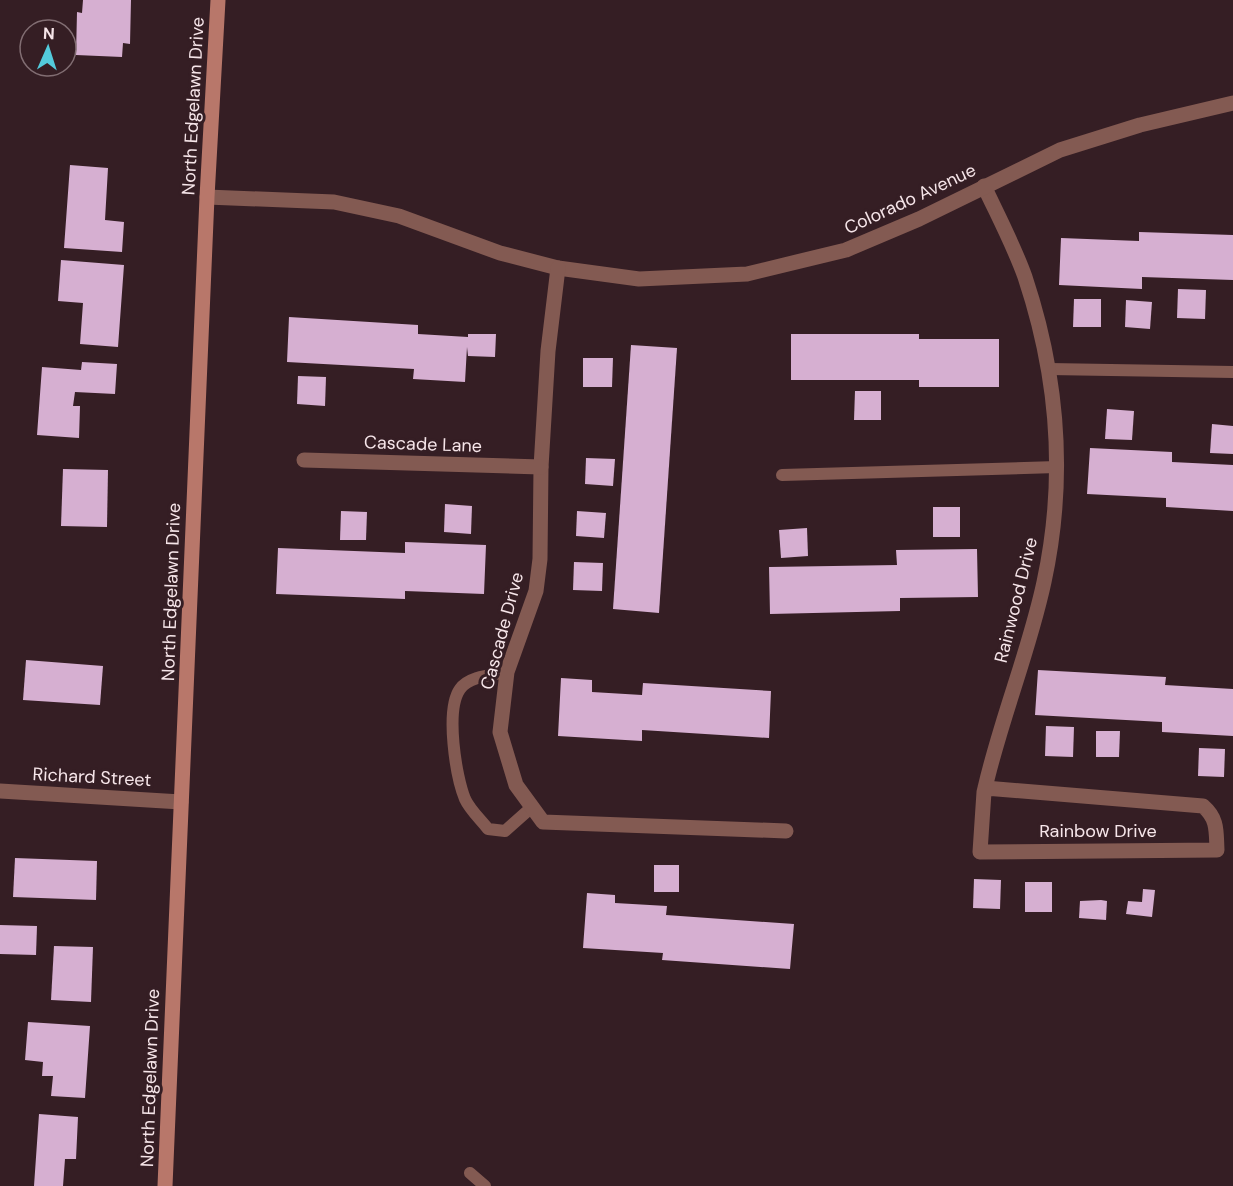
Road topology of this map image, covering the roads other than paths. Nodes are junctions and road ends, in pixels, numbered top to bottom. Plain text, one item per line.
1 (218, 0) edge
2 (1233, 103) edge
3 (984, 186) junction
4 (207, 197) junction
5 (558, 268) junction
6 (1049, 369) junction
7 (1233, 372) edge
8 (304, 460) dead end
9 (1057, 466) junction
10 (541, 467) junction
11 (782, 475) dead end
12 (507, 672) junction
13 (985, 788) junction
14 (0, 791) edge
15 (181, 802) junction
16 (532, 807) junction
17 (786, 831) dead end
18 (980, 852) joint
19 (470, 1173) dead end
20 (165, 1186) edge
21 (485, 1186) edge

1 - 4 street, North Edgelawn Drive
2 - 3 street, Colorado Avenue
3 - 5 street, Colorado Avenue
3 - 6 street, Rainwood Drive
4 - 5 street, Colorado Avenue
4 - 15 street, North Edgelawn Drive
5 - 10 street, Cascade Drive
6 - 7 lane
6 - 9 street, Rainwood Drive
8 - 10 street, Cascade Lane
9 - 11 lane
9 - 13 street, Rainwood Drive
10 - 12 street, Cascade Drive
12 - 16 street, Cascade Drive
12 - 16 lane
13 - 18 street, Rainwood Drive
13 - 18 street, Rainbow Drive
14 - 15 street, Richard Street
15 - 20 street, North Edgelawn Drive
16 - 17 street, Cascade Drive
19 - 21 lane

